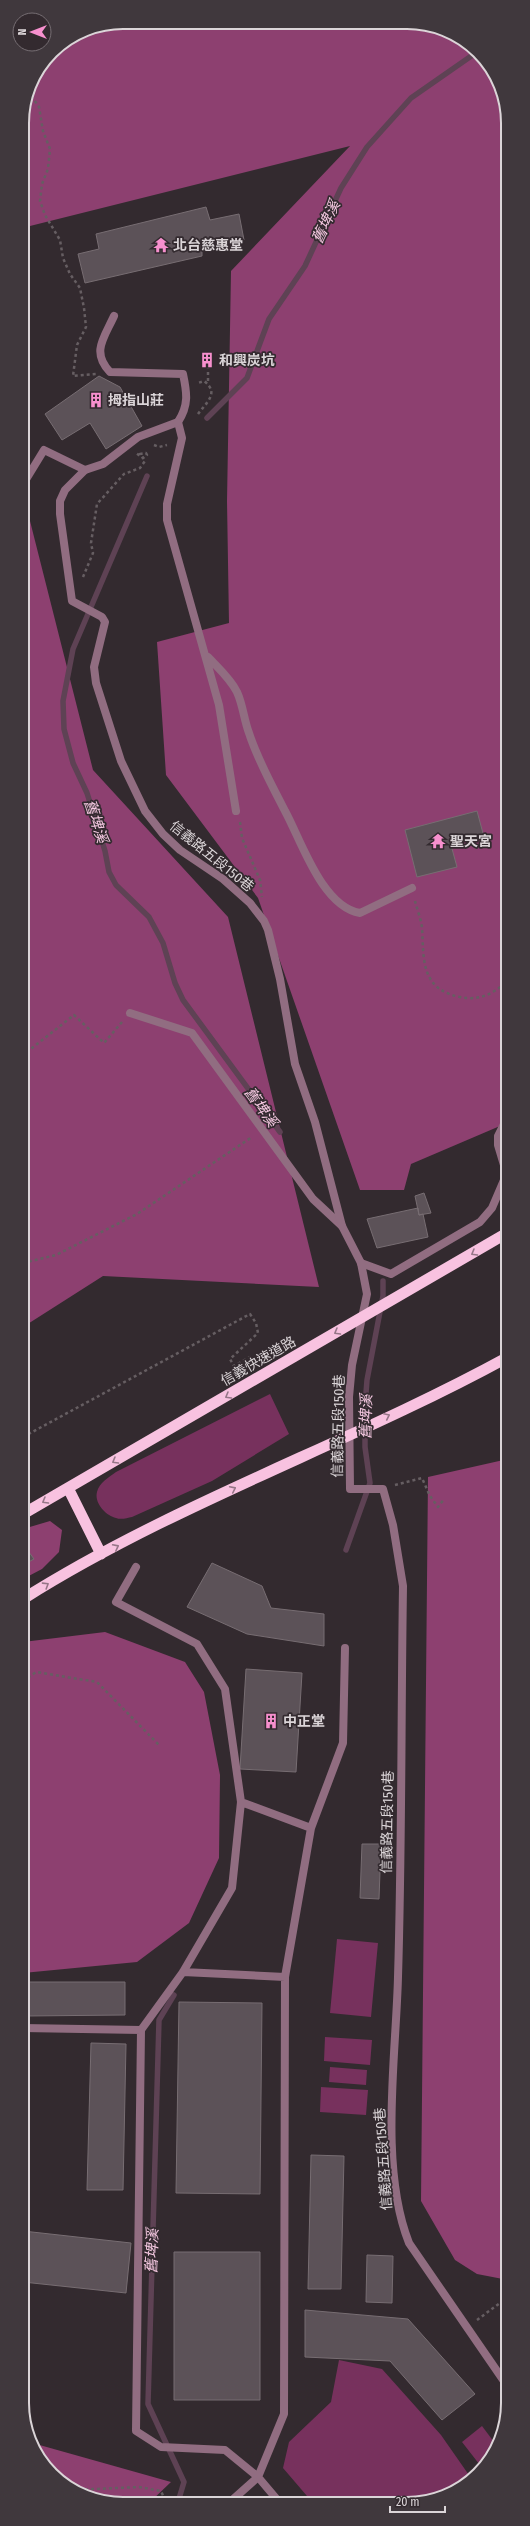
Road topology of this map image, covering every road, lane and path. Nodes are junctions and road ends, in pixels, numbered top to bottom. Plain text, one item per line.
1 (32, 98) edge
2 (114, 316) dead end
3 (208, 366) dead end
4 (110, 372) junction
5 (208, 384) dead end
6 (178, 422) junction
7 (146, 453) dead end
8 (85, 470) junction
9 (29, 475) edge
10 (72, 601) junction
11 (207, 657) junction
12 (236, 811) joint
13 (412, 888) joint
14 (264, 921) junction
15 (501, 986) edge
16 (130, 1013) joint
17 (29, 1050) edge
18 (263, 1130) junction
19 (501, 1130) edge
20 (501, 1155) edge
21 (501, 1187) edge
22 (342, 1226) junction
23 (501, 1237) edge
24 (29, 1261) edge
25 (361, 1263) junction
26 (260, 1359) dead end
27 (501, 1361) edge
28 (29, 1434) edge
29 (68, 1488) junction
30 (383, 1489) junction
31 (444, 1499) dead end
32 (29, 1511) edge
33 (101, 1554) junction
34 (136, 1568) dead end
35 (29, 1595) edge
36 (345, 1648) dead end
37 (29, 1677) edge
38 (160, 1746) dead end
39 (241, 1802) junction
40 (311, 1828) junction
41 (183, 1972) junction
42 (285, 1977) junction
43 (29, 2028) edge
44 (141, 2030) junction
45 (501, 2302) edge
46 (490, 2310) dead end
47 (501, 2377) edge
48 (258, 2477) junction
49 (87, 2489) edge
50 (164, 2497) edge
51 (236, 2497) edge
52 (275, 2497) edge

1 - 4 path
2 - 4 street
3 - 5 path
4 - 6 street
6 - 8 street
6 - 11 street
7 - 10 path
8 - 9 street
8 - 10 street
10 - 14 street, 信義路五段150巷
11 - 12 street
11 - 13 street
12 - 14 path
13 - 15 path
14 - 22 street, 信義路五段150巷
16 - 17 path
16 - 18 street
18 - 22 street
18 - 24 path
19 - 20 street
21 - 25 street
22 - 25 street, 信義路五段150巷
23 -> 29 highway, 信義快速道路
25 - 30 street, 信義路五段150巷
26 - 28 path
33 -> 27 highway
29 -> 32 highway, 信義快速道路
29 - 33 highway
30 - 31 path
30 - 47 street, 信義路五段150巷
35 -> 33 highway
34 - 39 street
36 - 40 street
37 - 38 path
39 - 40 street
39 - 41 street
40 - 42 street
41 - 42 street
41 - 44 street
42 - 48 street
43 - 44 street
44 - 48 street
45 - 46 path
48 - 51 street
48 - 52 street
49 - 50 path

